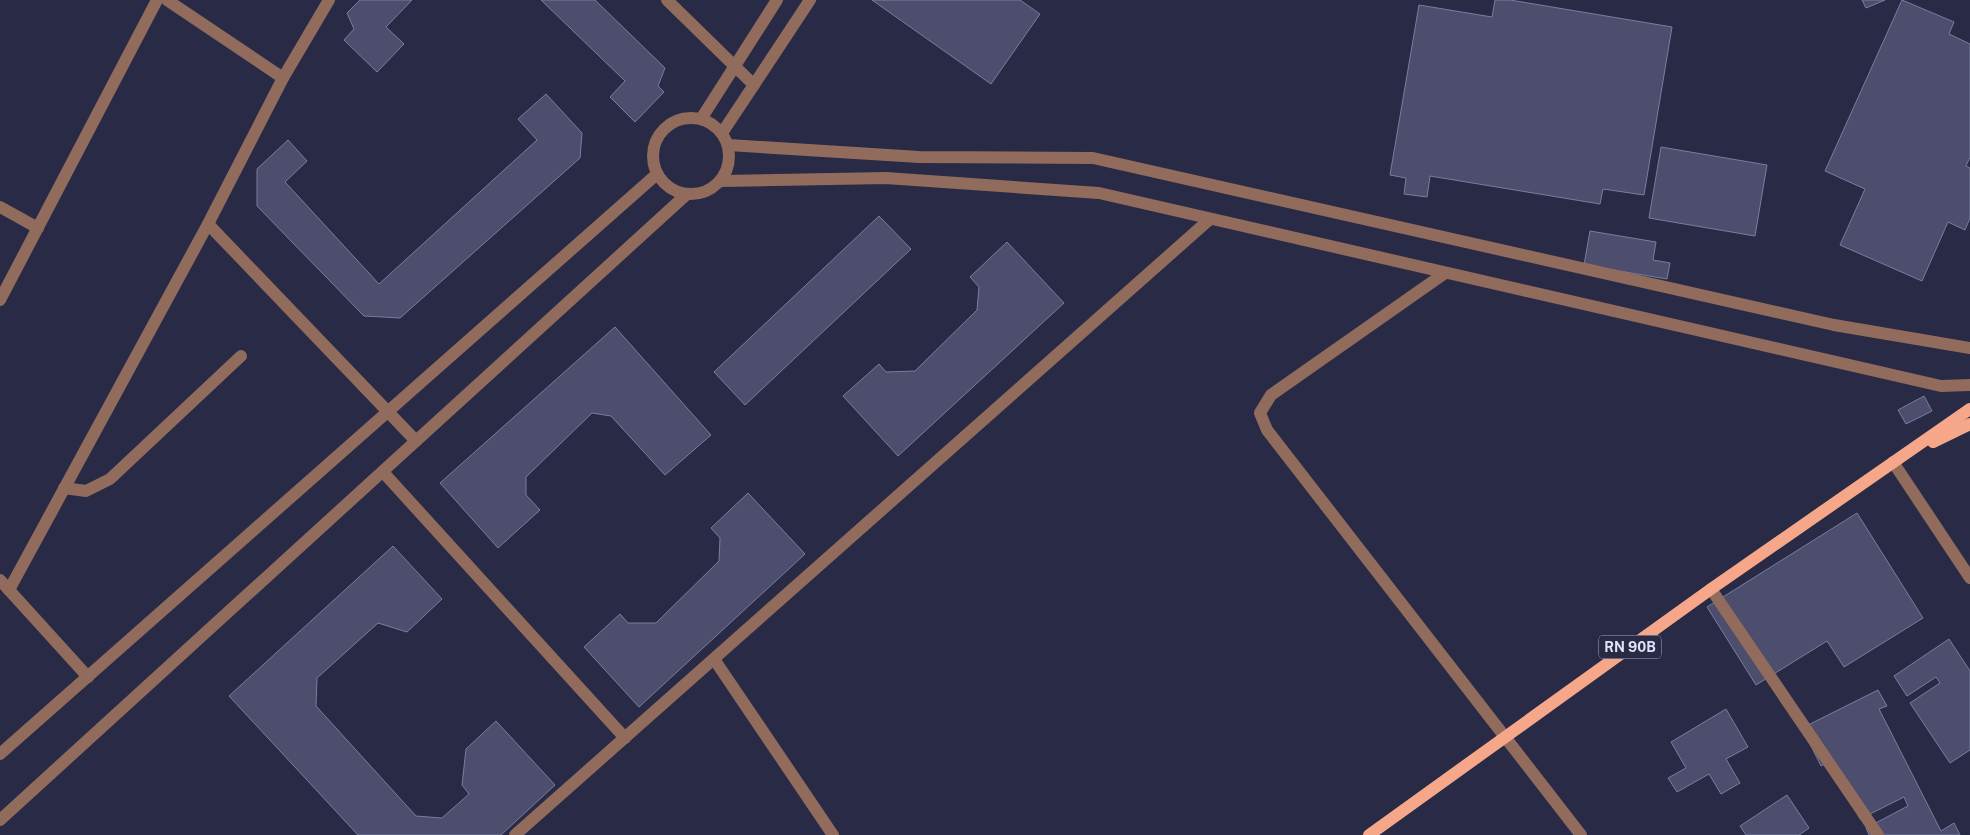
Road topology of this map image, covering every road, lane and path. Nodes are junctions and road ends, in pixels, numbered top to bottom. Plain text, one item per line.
1 (157, 0) edge
2 (167, 0) edge
3 (329, 0) edge
4 (668, 0) edge
5 (777, 0) edge
6 (810, 0) edge
7 (734, 67) junction
8 (283, 78) junction
9 (754, 85) junction
10 (701, 119) junction
11 (725, 139) junction
12 (657, 174) junction
13 (721, 181) junction
14 (687, 194) junction
15 (0, 207) edge
16 (1210, 218) junction
17 (208, 224) junction
18 (38, 228) junction
19 (1445, 273) junction
20 (0, 300) edge
21 (1970, 348) edge
22 (241, 356) dead end
23 (1970, 384) edge
24 (1970, 409) edge
25 (388, 412) junction
26 (1970, 424) edge
27 (416, 441) junction
28 (1893, 462) junction
29 (383, 472) junction
30 (64, 488) junction
31 (1970, 578) edge
32 (4, 585) edge
33 (1711, 589) junction
34 (714, 659) junction
35 (88, 677) junction
36 (625, 738) junction
37 (1506, 738) junction
38 (0, 754) edge
39 (0, 820) edge
40 (515, 835) edge
41 (833, 835) edge
42 (1369, 835) edge
43 (1581, 835) edge
44 (1878, 835) edge

1 - 18 street
2 - 8 street
3 - 8 street
4 - 7 street
5 - 7 street
6 - 9 street
7 - 9 street
7 - 10 street
8 - 17 street
9 - 11 street
10 - 11 street
10 - 12 street
11 - 13 street
11 - 21 street
12 - 14 street
12 - 25 street
13 - 14 street
13 - 16 street
14 - 27 street
15 - 18 street
16 - 19 street
16 - 34 street
17 - 25 street
17 - 30 street
18 - 20 street
19 - 23 street
19 - 37 street
22 - 30 street
24 - 28 main road
25 - 27 street
25 - 35 street
26 - 28 main road, RN 90B
27 - 29 street
28 - 31 street
28 - 33 main road, RN 90B
29 - 36 street
29 - 39 street
30 - 32 street
32 - 35 street
33 - 37 main road, RN 90B
33 - 44 street
34 - 36 street
34 - 41 street
35 - 38 street
36 - 40 street
37 - 42 main road, RN 90B
37 - 43 street

